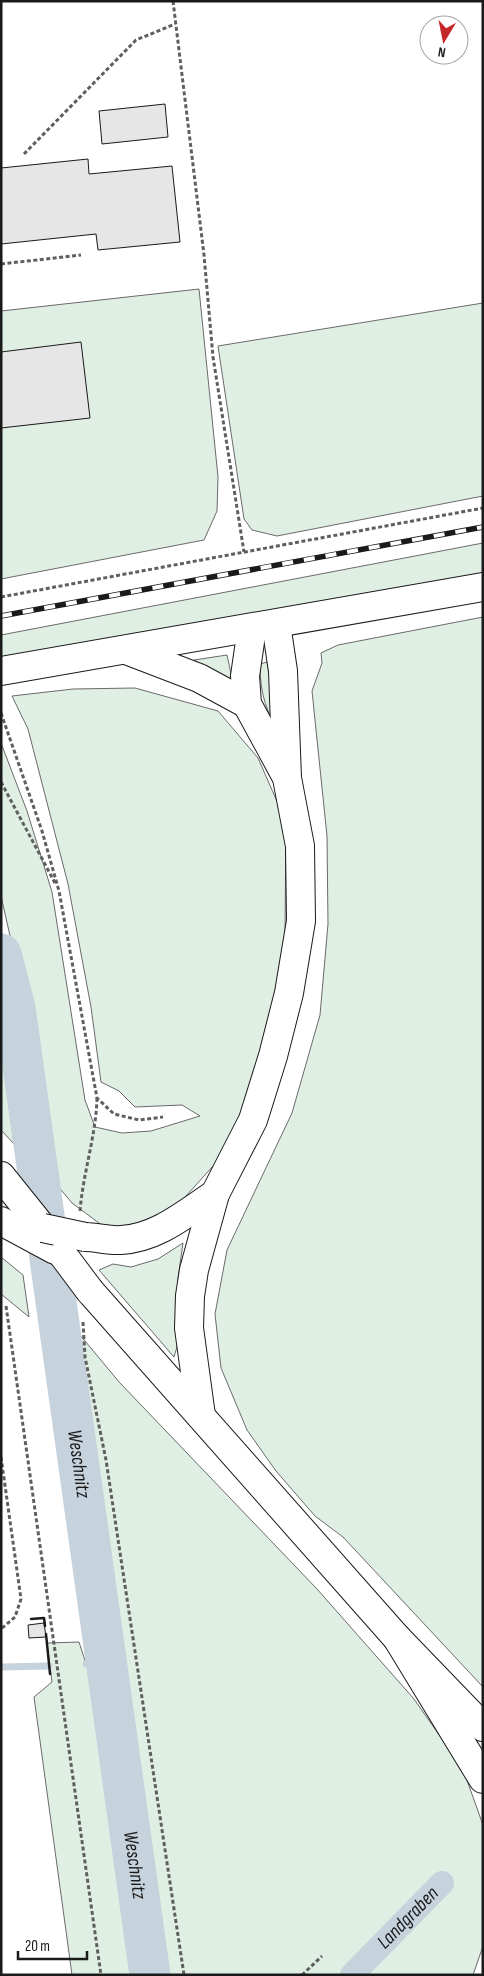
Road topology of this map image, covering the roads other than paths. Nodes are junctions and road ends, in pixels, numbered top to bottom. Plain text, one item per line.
1 (483, 587) edge
2 (264, 626) junction
3 (126, 650) junction
4 (1, 671) edge
5 (247, 704) junction
6 (287, 778) junction
7 (1, 1176) edge
8 (215, 1194) junction
9 (1, 1221) edge
10 (43, 1228) junction
11 (63, 1255) junction
12 (200, 1416) junction
13 (397, 1638) junction
14 (483, 1727) edge
15 (483, 1779) edge

1 - 2 main road
2 - 3 main road
2 - 5 main road
2 - 6 main road
3 - 4 main road
3 - 5 main road
5 - 6 main road
6 - 8 main road
7 - 10 main road
8 - 10 main road, bridge
8 - 12 main road
9 - 11 main road
10 - 11 main road
11 - 12 main road, bridge
12 - 13 main road
13 - 14 main road
13 - 15 main road

